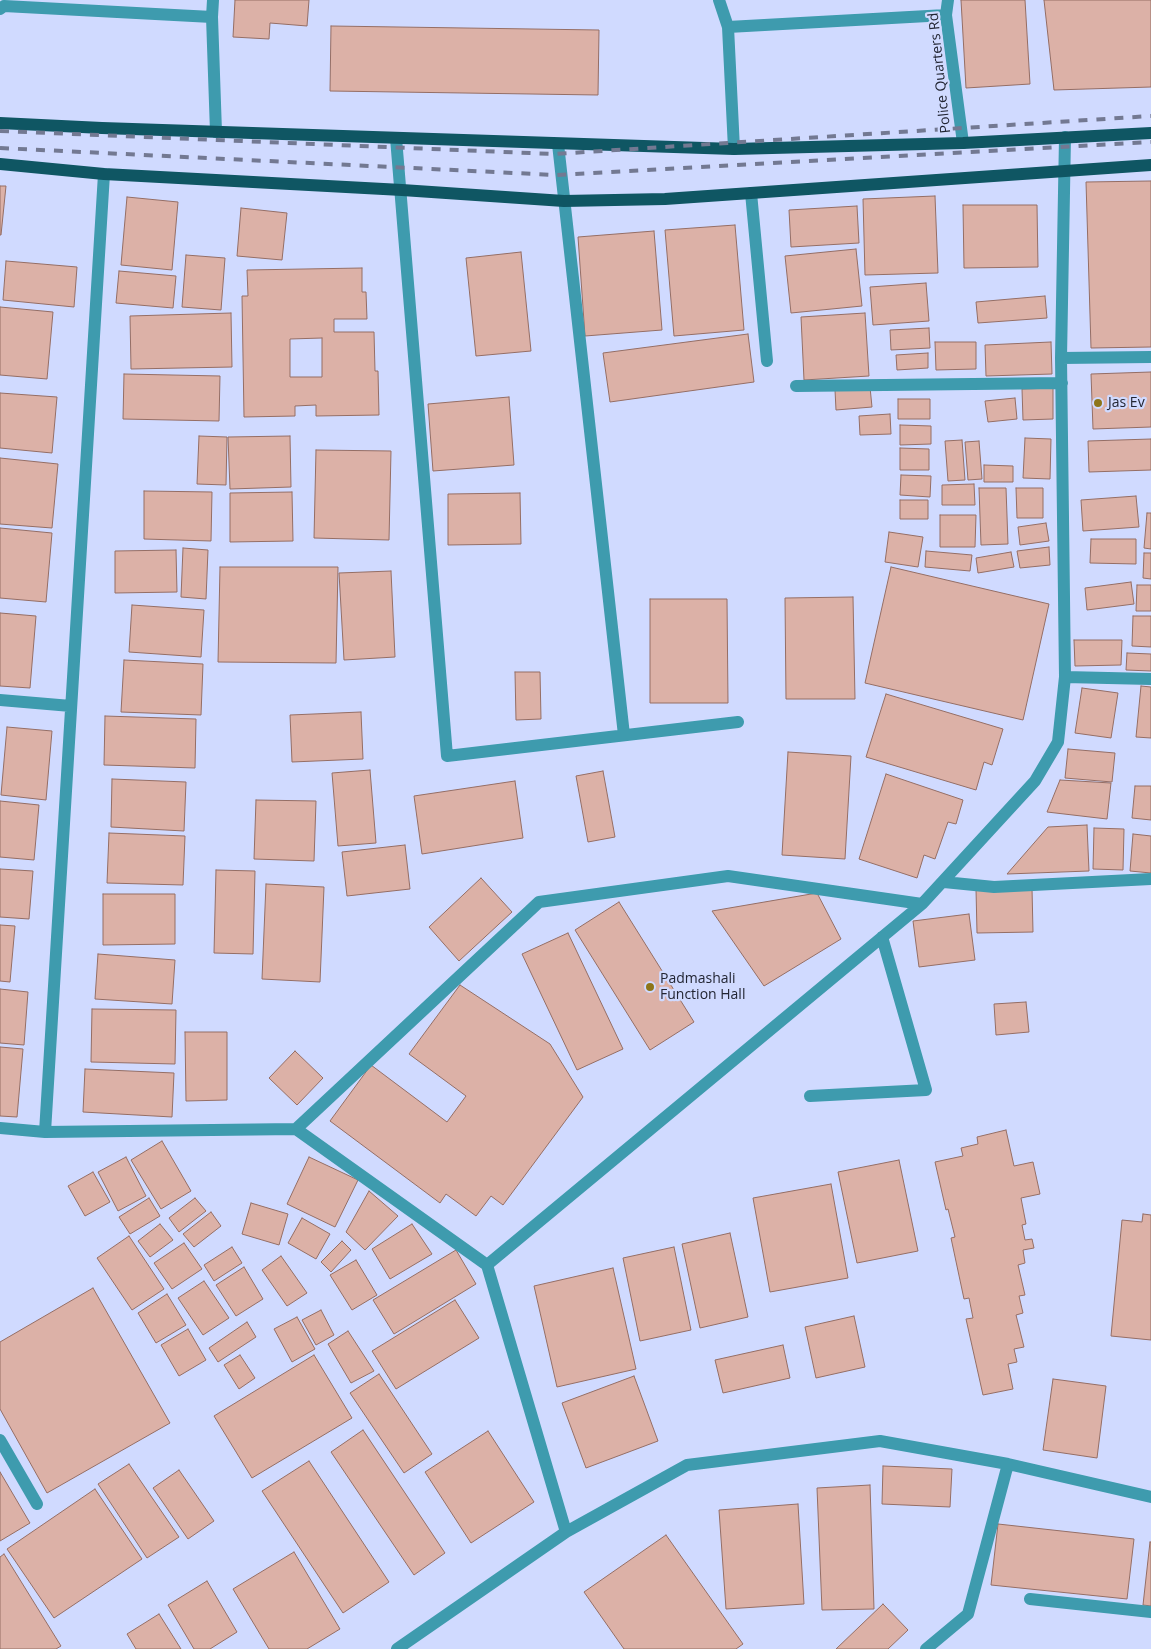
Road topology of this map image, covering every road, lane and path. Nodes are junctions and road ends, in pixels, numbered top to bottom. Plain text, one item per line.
1 (213, 0) edge
2 (719, 0) edge
3 (948, 0) edge
4 (0, 9) edge
5 (946, 15) junction
6 (212, 17) junction
7 (728, 27) junction
8 (0, 123) edge
9 (216, 132) junction
10 (1151, 133) edge
11 (1065, 137) junction
12 (396, 138) junction
13 (962, 143) junction
14 (558, 144) junction
15 (734, 149) junction
16 (0, 164) edge
17 (1151, 165) edge
18 (1065, 171) junction
19 (104, 174) junction
20 (402, 190) junction
21 (751, 193) junction
22 (564, 202) junction
23 (1151, 357) edge
24 (1062, 358) junction
25 (767, 361) dead end
26 (1062, 383) junction
27 (796, 386) dead end
28 (1065, 677) junction
29 (1151, 679) edge
30 (0, 700) edge
31 (71, 706) junction
32 (738, 722) dead end
33 (624, 735) junction
34 (1151, 880) edge
35 (944, 882) junction
36 (922, 904) junction
37 (882, 937) junction
38 (810, 1096) dead end
39 (0, 1128) edge
40 (296, 1129) junction
41 (45, 1132) junction
42 (487, 1264) junction
43 (0, 1440) edge
44 (1008, 1464) junction
45 (1151, 1497) edge
46 (37, 1504) dead end
47 (566, 1532) junction
48 (1030, 1599) dead end
49 (1151, 1612) edge
50 (397, 1649) edge
51 (926, 1649) edge

1 - 6 street
2 - 7 street
3 - 5 street, Police Quarters Rd
4 - 6 street
5 - 7 street
5 - 13 street, Police Quarters Rd
6 - 9 street
7 - 15 street
8 - 9 main road
9 - 12 main road
10 - 11 main road
11 - 13 main road
11 - 18 street
12 - 14 main road
12 - 20 street
13 - 15 main road
14 - 15 main road
14 - 22 street
16 - 19 main road
17 - 18 main road
18 - 21 main road
18 - 24 street
19 - 20 main road
19 - 31 street
20 - 22 main road
20 - 33 street
21 - 22 main road
21 - 25 street
22 - 33 street
23 - 24 street
24 - 26 street
26 - 27 street
26 - 28 street
28 - 29 street
28 - 35 street
30 - 31 street
31 - 41 street
32 - 33 street
34 - 35 street
35 - 36 street
36 - 37 street
36 - 40 street
37 - 38 street
37 - 42 street
39 - 41 street
40 - 41 street
40 - 42 street
42 - 47 street
43 - 46 street
44 - 45 street
44 - 47 street
44 - 51 street
47 - 50 street
48 - 49 street

